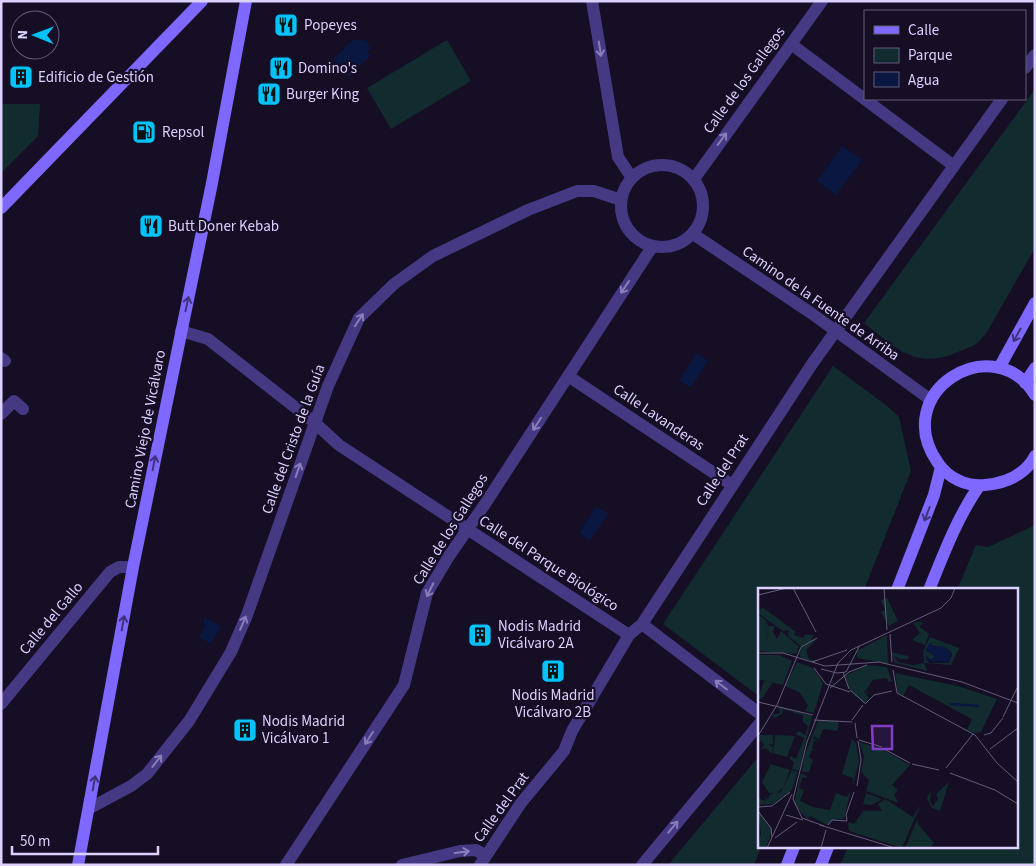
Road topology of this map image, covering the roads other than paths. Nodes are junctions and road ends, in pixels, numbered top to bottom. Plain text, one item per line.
1 (202, 1) edge
2 (246, 1) edge
3 (592, 1) edge
4 (822, 1) edge
5 (791, 44) junction
6 (1035, 55) edge
7 (1026, 67) edge
8 (864, 99) edge
9 (866, 100) edge
10 (1001, 100) edge
11 (954, 166) junction
12 (632, 178) junction
13 (694, 179) junction
14 (621, 200) junction
15 (1, 208) edge
16 (693, 234) junction
17 (652, 247) junction
18 (1035, 303) edge
19 (835, 331) junction
20 (181, 332) junction
21 (999, 368) junction
22 (1035, 368) edge
23 (568, 376) junction
24 (1026, 384) junction
25 (1035, 395) edge
26 (931, 400) junction
27 (22, 409) dead end
28 (1, 414) edge
29 (314, 422) junction
30 (1035, 456) edge
31 (941, 468) junction
32 (732, 485) junction
33 (979, 486) junction
34 (468, 529) junction
35 (133, 568) junction
36 (898, 588) edge
37 (930, 588) edge
38 (642, 624) junction
39 (629, 635) junction
40 (1, 704) edge
41 (758, 712) edge
42 (758, 725) edge
43 (90, 808) junction
44 (794, 848) edge
45 (828, 848) edge
46 (483, 860) edge
47 (78, 865) edge
48 (286, 865) edge
49 (402, 865) edge
50 (642, 865) edge
51 (787, 865) edge
52 (821, 865) edge

1 - 15 street
20 -> 2 street, Camino Viejo de Vicálvaro
3 -> 12 street
4 - 5 street, Calle de los Gallegos
5 - 8 street
13 -> 5 street, Calle de los Gallegos
6 - 7 street
9 - 11 street
10 - 11 street, Calle del Prat
11 - 19 street, Calle del Prat
12 - 13 street
12 - 14 street
13 - 16 street
14 - 17 street
29 -> 14 street, Calle del Cristo de la Guía
16 - 17 street
16 - 19 street, Camino de la Fuente de Arriba
17 -> 23 street, Calle de los Gallegos
18 -> 21 street
19 - 26 street, Camino de la Fuente de Arriba
19 - 32 street, Calle del Prat
20 - 29 street, Calle del Parque Biológico
35 -> 20 street, Camino Viejo de Vicálvaro
21 - 24 street
21 - 26 street
22 - 24 street
23 - 32 street, Calle Lavanderas
23 -> 34 street, Calle de los Gallegos
24 - 25 street
26 - 31 street
27 - 28 street
29 - 34 street, Calle del Parque Biológico
43 -> 29 street, Calle del Cristo de la Guía
30 - 33 street
31 - 33 street
31 -> 36 street
32 - 38 street, Calle del Prat
33 - 37 street
34 - 39 street, Calle del Parque Biológico
34 -> 48 street, Calle de los Gallegos
35 - 40 street, Calle del Gallo
43 -> 35 street, Camino Viejo de Vicálvaro
38 - 39 street, Calle del Prat
41 -> 38 street
39 - 46 street, Calle del Prat
50 -> 42 street
43 - 47 street, Camino Viejo de Vicálvaro
44 - 51 street
45 - 52 street
49 -> 46 street

